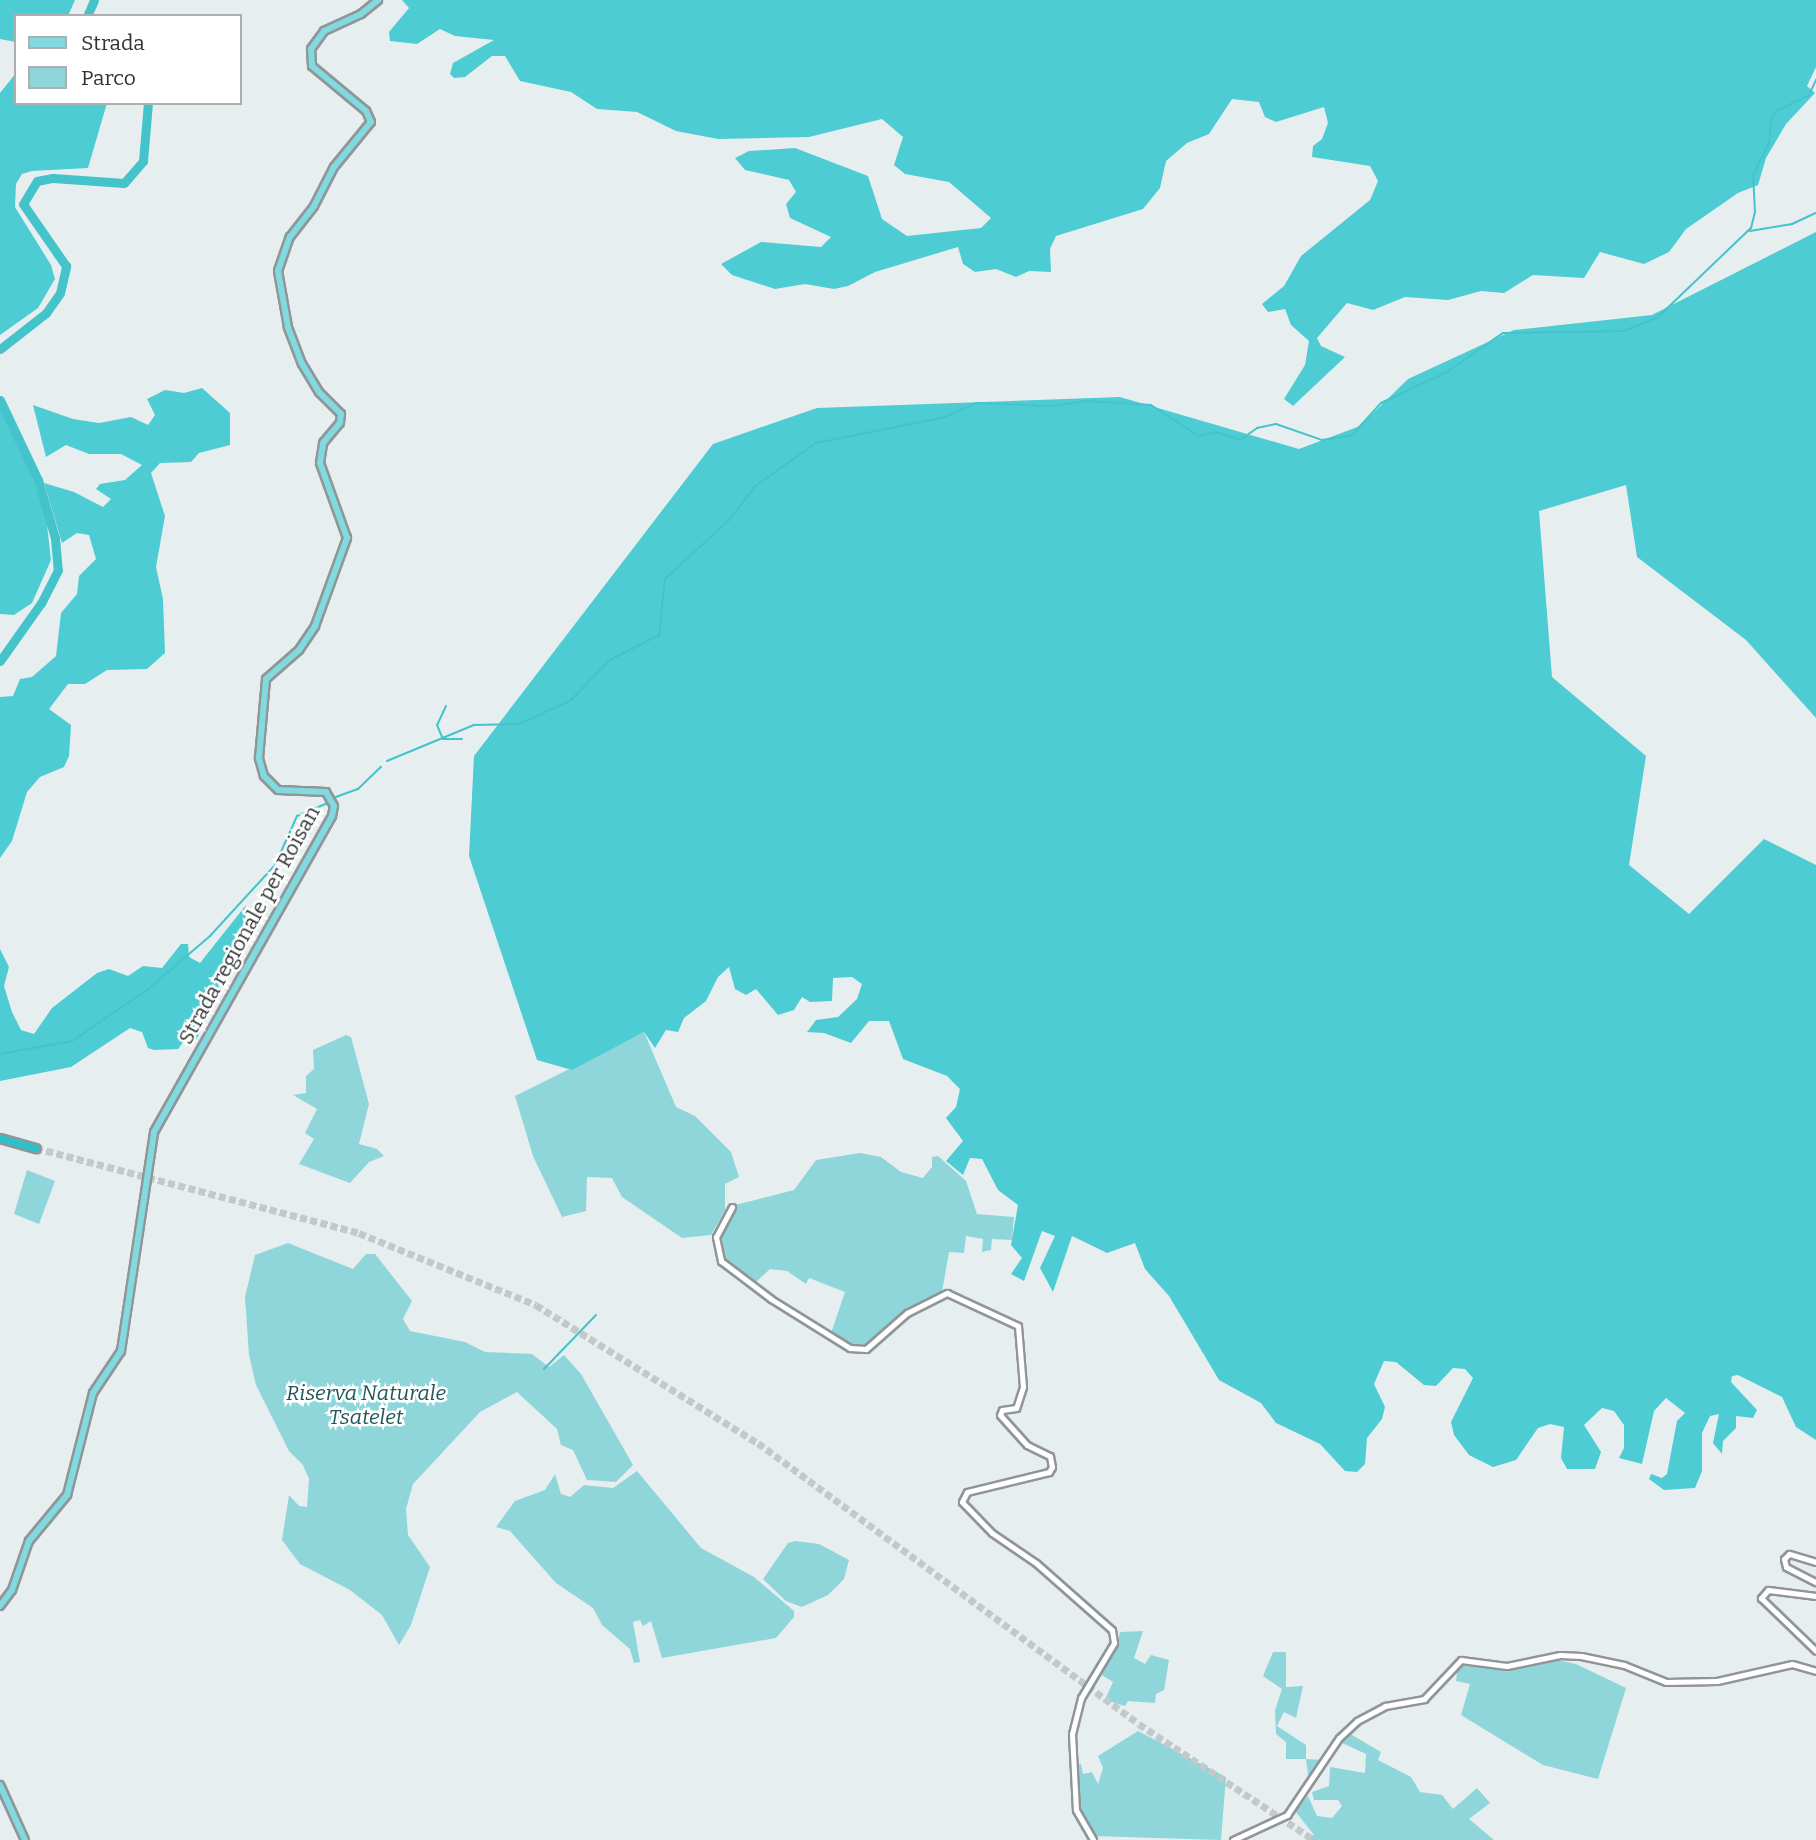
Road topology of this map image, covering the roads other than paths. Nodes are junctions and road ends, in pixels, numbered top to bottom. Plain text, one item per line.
1 (378, 0) edge
2 (0, 1138) edge
3 (36, 1148) tunnel mouth
4 (732, 1206) dead end
5 (1816, 1562) edge
6 (1816, 1582) edge
7 (1816, 1596) edge
8 (0, 1606) edge
9 (1816, 1651) edge
10 (1816, 1671) edge
11 (0, 1784) edge
12 (24, 1840) edge
13 (1093, 1840) edge
14 (1233, 1840) edge

1 - 8 main road, Strada regionale per Roisan
2 - 3 highway
4 - 13 street
5 - 6 street
7 - 9 street
10 - 14 street
11 - 12 main road

